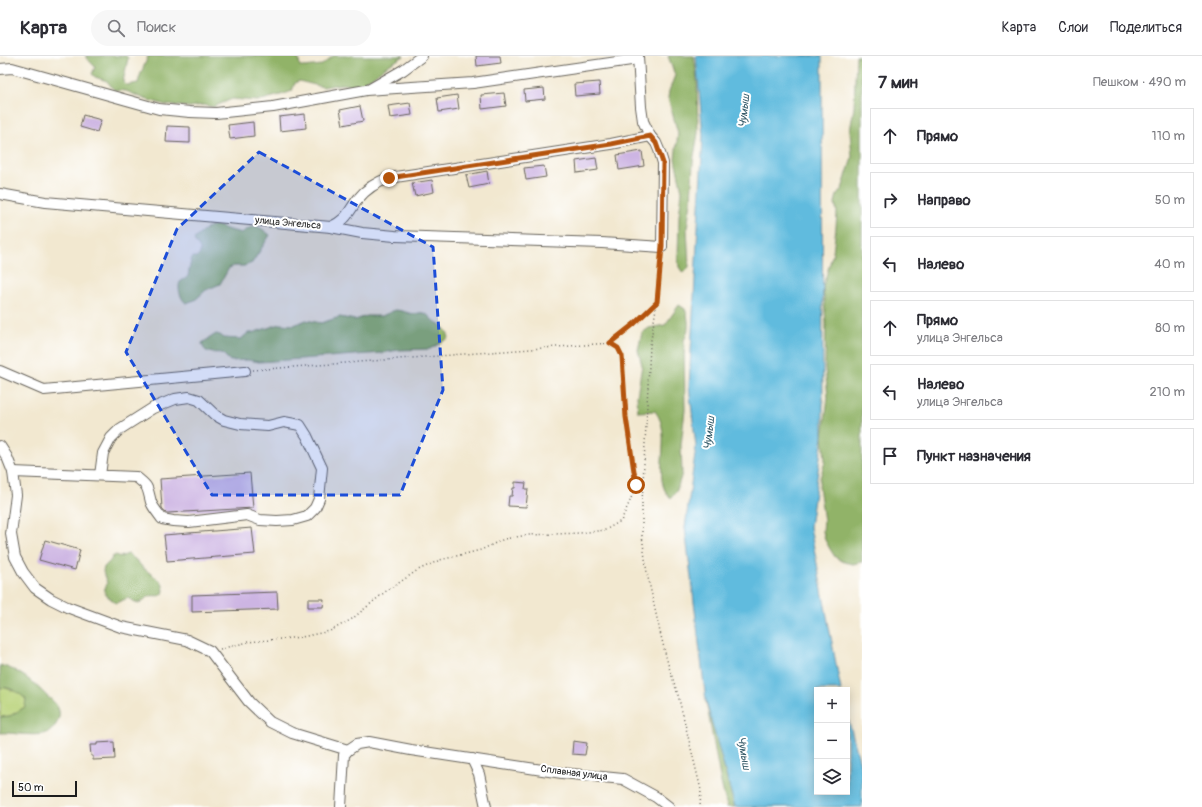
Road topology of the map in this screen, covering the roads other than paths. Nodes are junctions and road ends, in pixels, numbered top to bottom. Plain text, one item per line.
1 (422, 56) edge
2 (638, 57) edge
3 (0, 69) edge
4 (366, 90) junction
5 (650, 136) junction
6 (0, 194) edge
7 (331, 227) junction
8 (245, 371) road end
9 (0, 372) edge
10 (0, 446) edge
11 (13, 472) junction
12 (100, 475) junction
13 (348, 750) junction
14 (472, 759) junction
15 (340, 807) edge
16 (486, 807) edge
17 (669, 807) edge

1 - 4 street
2 - 4 street
2 - 5 street
3 - 4 street
5 - 7 street, улица Энгельса
5 - 7 street
6 - 7 street, улица Энгельса
8 - 9 street
10 - 11 street
11 - 12 street
11 - 13 street
12 - 12 street
13 - 14 street, Сплавная улица
13 - 15 street
14 - 16 street
14 - 17 street, Сплавная улица

